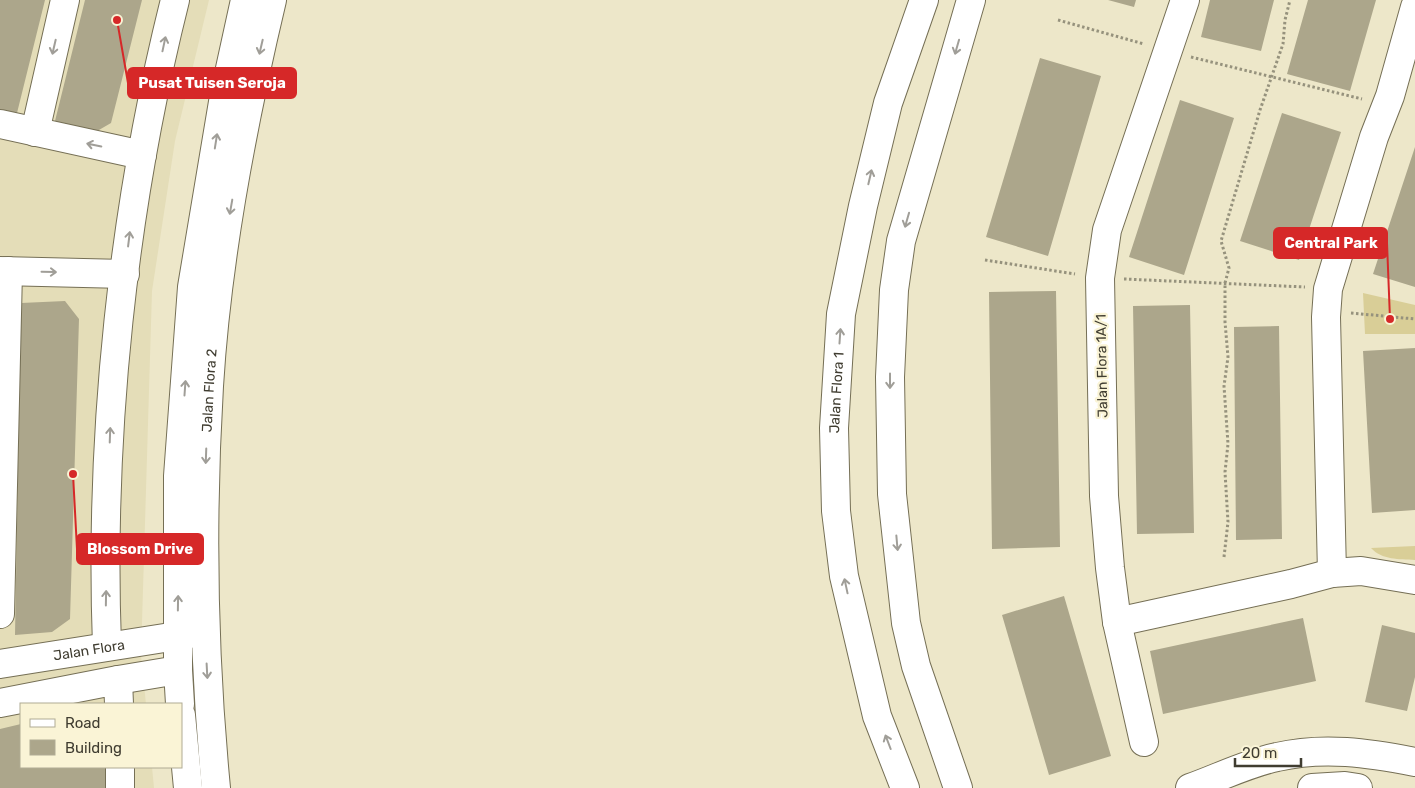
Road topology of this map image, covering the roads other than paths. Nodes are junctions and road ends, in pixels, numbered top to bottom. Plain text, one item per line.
1 (65, 0) edge
2 (175, 0) edge
3 (245, 0) edge
4 (272, 0) edge
5 (924, 0) edge
6 (971, 0) edge
7 (1185, 0) edge
8 (1415, 7) edge
9 (1415, 75) edge
10 (1389, 101) junction
11 (0, 124) edge
12 (35, 132) junction
13 (142, 155) junction
14 (4, 271) edge
15 (125, 274) junction
16 (1332, 573) junction
17 (1415, 580) edge
18 (0, 614) edge
19 (1117, 622) junction
20 (205, 632) junction
21 (178, 634) junction
22 (107, 646) junction
23 (0, 664) edge
24 (178, 670) junction
25 (118, 692) edge
26 (0, 703) edge
27 (180, 703) edge
28 (182, 725) edge
29 (1144, 742) dead end
30 (1415, 762) edge
31 (120, 768) edge
32 (120, 788) edge
33 (188, 788) edge
34 (216, 788) edge
35 (905, 788) edge
36 (958, 788) edge
37 (1190, 788) edge
38 (1312, 788) edge
39 (1358, 788) edge

1 -> 12 street
13 -> 2 street
21 -> 3 street, Jalan Flora 2
4 -> 20 street, Jalan Flora 2
35 -> 5 street, Jalan Flora 1
6 -> 36 street
7 - 19 street, Jalan Flora 1A/1
8 - 10 street
9 - 10 street
10 - 16 street
11 - 12 street
13 -> 12 street
15 -> 13 street
14 -> 15 street
14 - 18 street
22 -> 15 street
16 - 17 street
16 - 19 street
19 - 29 street, Jalan Flora 1A/1
20 - 21 street, Jalan Flora
20 -> 34 street, Jalan Flora 2
21 - 22 street, Jalan Flora
21 - 24 street, Jalan Flora 2
22 - 23 street, Jalan Flora
24 - 25 street
24 - 27 street, Jalan Flora 2
25 - 26 street
28 - 33 street
30 - 37 street
31 - 32 street
38 - 39 street

